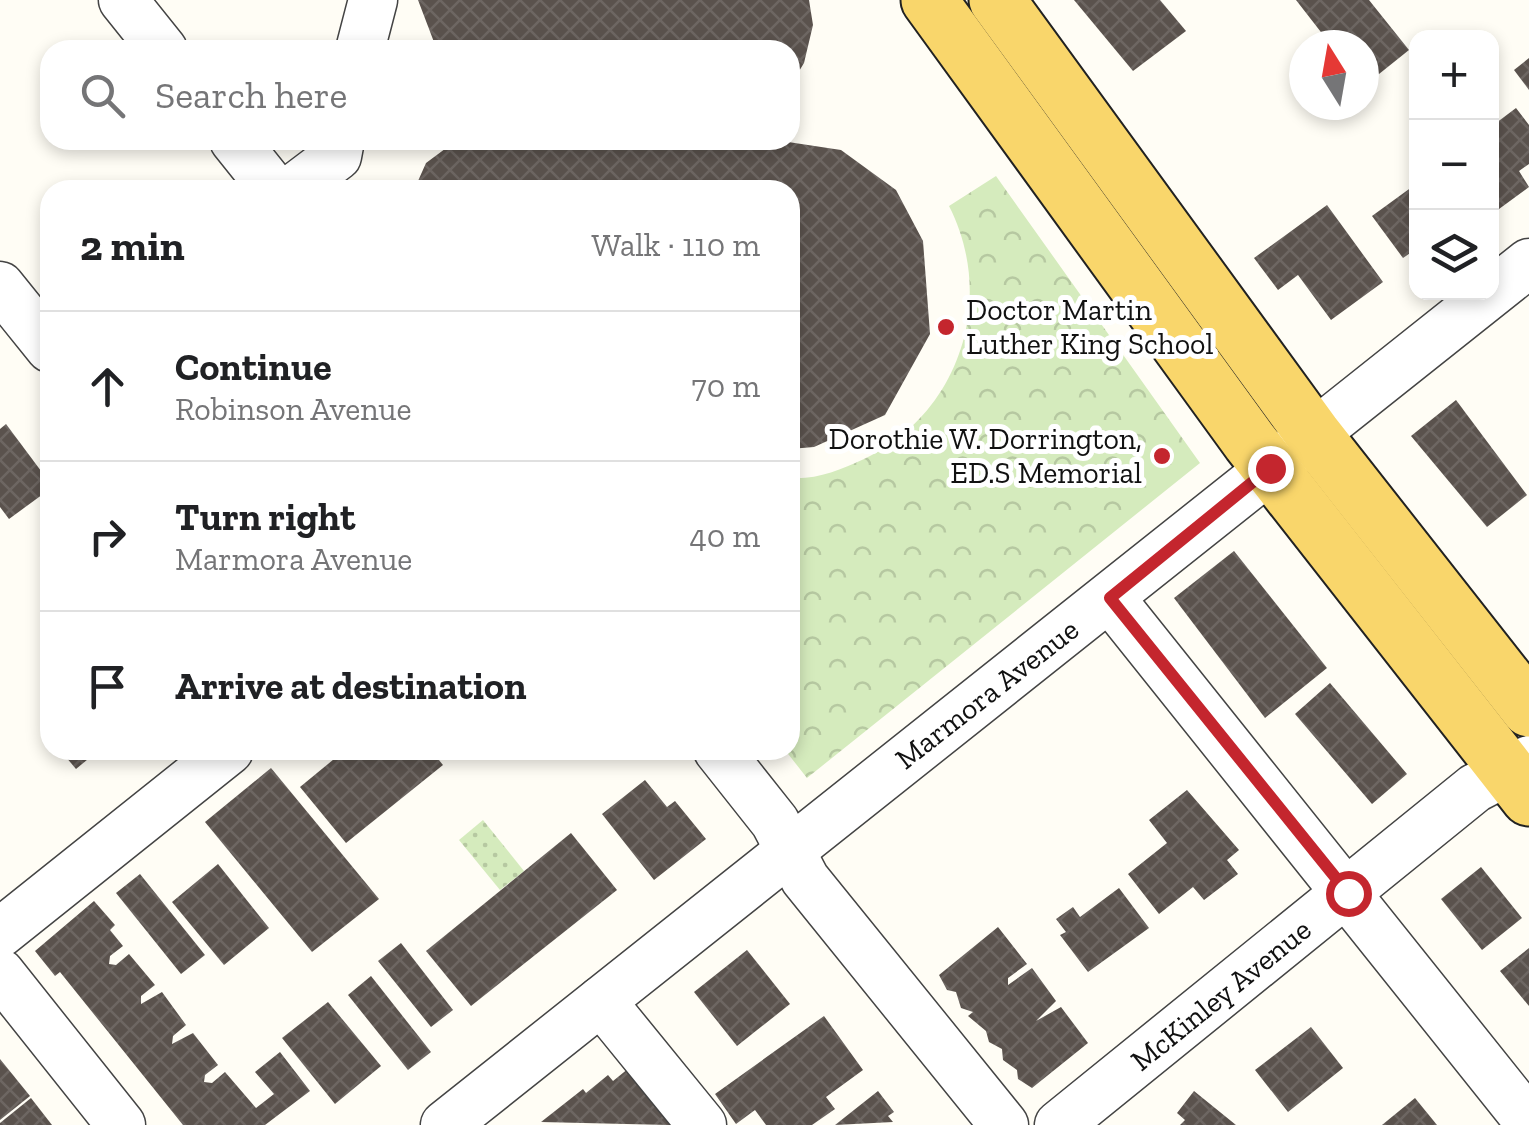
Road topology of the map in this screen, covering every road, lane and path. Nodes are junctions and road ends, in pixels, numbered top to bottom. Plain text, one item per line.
1 (123, 0) edge
2 (374, 0) edge
3 (929, 0) edge
4 (998, 0) edge
5 (154, 40) edge
6 (363, 40) edge
7 (242, 150) edge
8 (338, 150) edge
9 (266, 180) edge
10 (305, 180) edge
11 (1529, 263) edge
12 (0, 286) edge
13 (40, 336) edge
14 (1313, 434) junction
15 (1270, 468) junction
16 (1110, 598) junction
17 (1529, 709) edge
18 (216, 760) edge
19 (726, 760) edge
20 (1522, 776) edge
21 (790, 850) junction
22 (1348, 893) junction
23 (0, 933) edge
24 (0, 973) edge
25 (601, 1001) junction
26 (1529, 1122) edge
27 (121, 1125) edge
28 (446, 1125) edge
29 (702, 1125) edge
30 (1004, 1125) edge
31 (1059, 1125) edge

1 - 5 street
2 - 6 street
3 - 15 main road
4 - 14 main road
7 - 9 street
8 - 10 street
11 - 14 street, Marmora Avenue
12 - 13 street
14 - 15 street, Marmora Avenue
14 - 17 main road
15 - 16 street, Marmora Avenue
15 - 20 main road
16 - 21 street, Marmora Avenue
16 - 22 street
18 - 23 street
19 - 21 street
20 - 22 street, McKinley Avenue
21 - 25 street, Marmora Avenue
21 - 30 street
22 - 26 street
22 - 31 street, McKinley Avenue
24 - 27 street
25 - 28 street, Marmora Avenue
25 - 29 street

